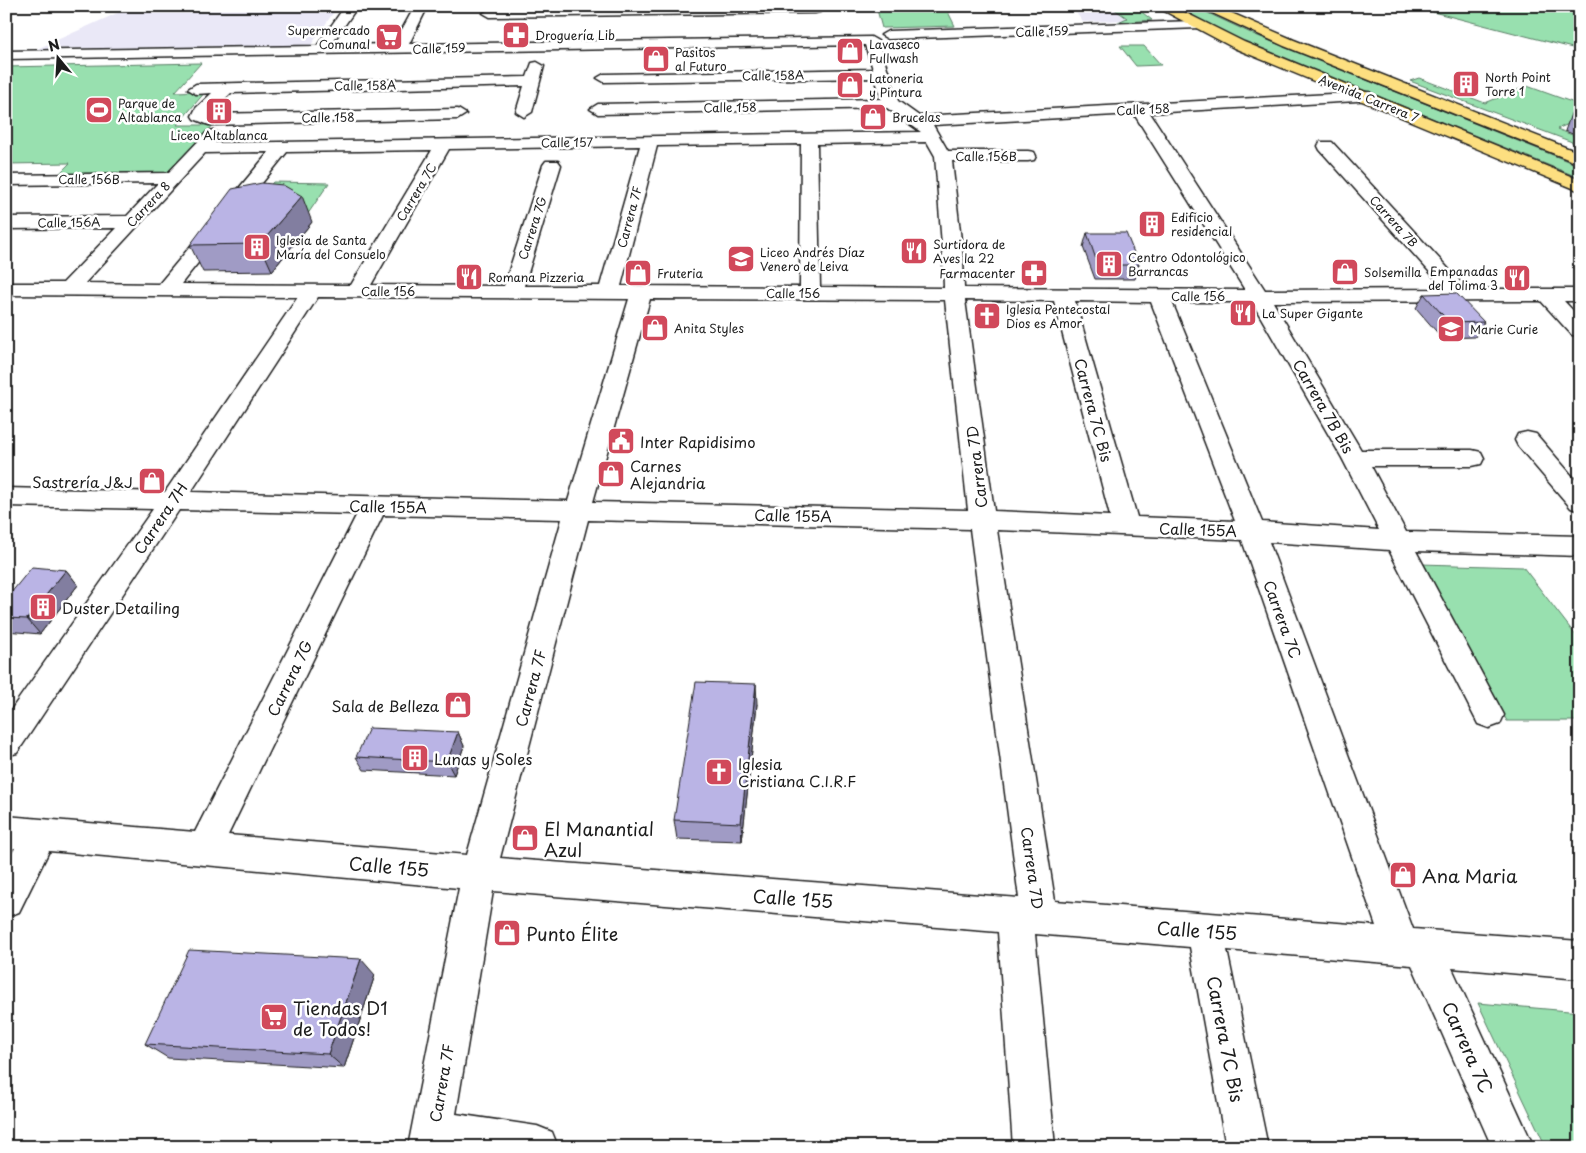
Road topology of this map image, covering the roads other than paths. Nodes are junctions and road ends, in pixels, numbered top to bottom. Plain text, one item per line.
1 (352, 6) edge
2 (422, 6) edge
3 (1161, 6) edge
4 (1203, 6) edge
5 (815, 8) edge
6 (490, 13) dead end
7 (1195, 25) junction
8 (888, 35) dead end
9 (817, 42) junction
10 (610, 46) junction
11 (543, 47) junction
12 (399, 49) junction
13 (321, 50) junction
14 (228, 52) junction
15 (6, 55) edge
16 (882, 73) junction
17 (604, 78) junction
18 (533, 81) junction
19 (226, 89) junction
20 (1369, 97) junction
21 (891, 103) junction
22 (598, 109) junction
23 (1140, 109) junction
24 (524, 112) dead end
25 (458, 114) dead end
26 (228, 119) junction
27 (918, 121) junction
28 (933, 137) junction
29 (809, 139) junction
30 (650, 141) junction
31 (592, 142) junction
32 (444, 144) junction
33 (282, 146) junction
34 (1326, 146) dead end
35 (201, 148) junction
36 (943, 156) junction
37 (1028, 156) dead end
38 (1580, 159) edge
39 (552, 165) dead end
40 (173, 178) junction
41 (6, 180) edge
42 (1580, 186) edge
43 (132, 222) junction
44 (6, 223) edge
45 (6, 289) edge
46 (69, 289) junction
47 (165, 290) junction
48 (312, 291) junction
49 (357, 291) junction
50 (512, 292) junction
51 (609, 292) junction
52 (641, 293) junction
53 (810, 294) junction
54 (955, 294) junction
55 (1580, 294) edge
56 (1063, 295) junction
57 (1159, 295) junction
58 (1546, 295) junction
59 (1259, 296) junction
60 (1462, 296) junction
61 (1580, 330) edge
62 (1526, 440) dead end
63 (1354, 458) junction
64 (1472, 458) dead end
65 (6, 497) edge
66 (172, 501) junction
67 (1580, 502) edge
68 (374, 506) junction
69 (578, 510) junction
70 (982, 520) junction
71 (1126, 526) junction
72 (1252, 531) junction
73 (1399, 541) junction
74 (1580, 546) edge
75 (1489, 715) dead end
76 (6, 743) edge
77 (6, 832) edge
78 (40, 835) junction
79 (204, 850) junction
80 (479, 873) junction
81 (6, 900) edge
82 (1027, 916) junction
83 (1206, 930) junction
84 (1412, 946) junction
85 (1580, 960) edge
86 (430, 1139) edge
87 (537, 1147) edge
88 (1034, 1147) edge
89 (1247, 1147) edge
90 (1513, 1147) edge

1 - 13 street
2 - 12 street
3 - 7 main road, Avenida Carrera 7
4 - 38 main road, Avenida Carrera 7
5 - 6 street
5 - 9 street
7 - 8 street, Calle 159
7 - 20 main road, Avenida Carrera 7
9 - 10 street, Calle 159
9 - 16 street, Calle 159
10 - 11 street, Calle 159
10 - 17 street
11 - 12 street, Calle 159
11 - 18 street
12 - 13 street, Calle 159
13 - 14 street, Calle 159
14 - 15 street, Calle 159
14 - 19 street, Calle 158A
16 - 17 street, Calle 158A
16 - 21 street
17 - 22 street
18 - 19 street, Calle 158A
18 - 24 street
19 - 26 street, Calle 158
20 - 23 street, Calle 158
20 - 42 main road, Avenida Carrera 7
21 - 22 street, Calle 158
21 - 27 street, Carrera 7D
22 - 31 street
23 - 27 street, Calle 158
23 - 59 street, Carrera 7B Bis
25 - 26 street, Calle 158
26 - 35 street, Carrera 8
27 - 28 street, Carrera 7D
28 - 29 street, Calle 157
28 - 36 street, Carrera 7D
29 - 30 street, Calle 157
29 - 53 street
30 - 31 street, Calle 157
30 - 51 street, Carrera 7F
31 - 32 street, Calle 157
32 - 33 street, Calle 157
32 - 49 street, Carrera 7C
33 - 35 street, Calle 157
33 - 47 street
34 - 60 street, Carrera 7B
35 - 40 street, Carrera 8
36 - 37 street, Calle 156B
36 - 54 street, Carrera 7D
39 - 50 street, Carrera 7G
40 - 41 street, Calle 156B
40 - 43 street, Carrera 8
43 - 44 street, Calle 156A
43 - 46 street, Carrera 8
45 - 46 street, Calle 156
46 - 47 street, Calle 156
47 - 48 street, Calle 156
48 - 49 street, Calle 156
48 - 66 street, Carrera 7H
49 - 50 street, Calle 156
50 - 51 street, Calle 156
51 - 52 street, Calle 156
52 - 53 street, Calle 156
52 - 69 street, Carrera 7F
53 - 54 street, Calle 156
54 - 56 street, Calle 156
54 - 70 street, Carrera 7D
55 - 58 street, Calle 156
56 - 57 street, Calle 156
56 - 71 street, Carrera 7C Bis
57 - 59 street, Calle 156
57 - 72 street, Carrera 7C
58 - 60 street, Calle 156
58 - 61 street
59 - 60 street, Calle 156
59 - 63 street, Carrera 7B Bis
62 - 67 street
63 - 64 street
63 - 73 street, Carrera 7B Bis
65 - 66 street, Calle 155A
66 - 68 street, Calle 155A
66 - 76 street, Carrera 7H
68 - 69 street, Calle 155A
68 - 79 street, Carrera 7G
69 - 70 street, Calle 155A
69 - 80 street, Carrera 7F
70 - 71 street, Calle 155A
70 - 82 street, Carrera 7D
71 - 72 street, Calle 155A
72 - 73 street, Calle 155A
72 - 84 street, Carrera 7C
73 - 74 street, Calle 155A
73 - 75 street, Carrera 7B Bis
77 - 78 street, Calle 155
78 - 79 street, Calle 155
78 - 81 street
79 - 80 street, Calle 155
80 - 82 street, Calle 155
80 - 86 street, Carrera 7F
82 - 83 street, Calle 155
82 - 88 street, Carrera 7D
83 - 84 street, Calle 155
83 - 89 street, Carrera 7C Bis
84 - 85 street, Calle 155
84 - 90 street, Carrera 7C
86 - 87 street

